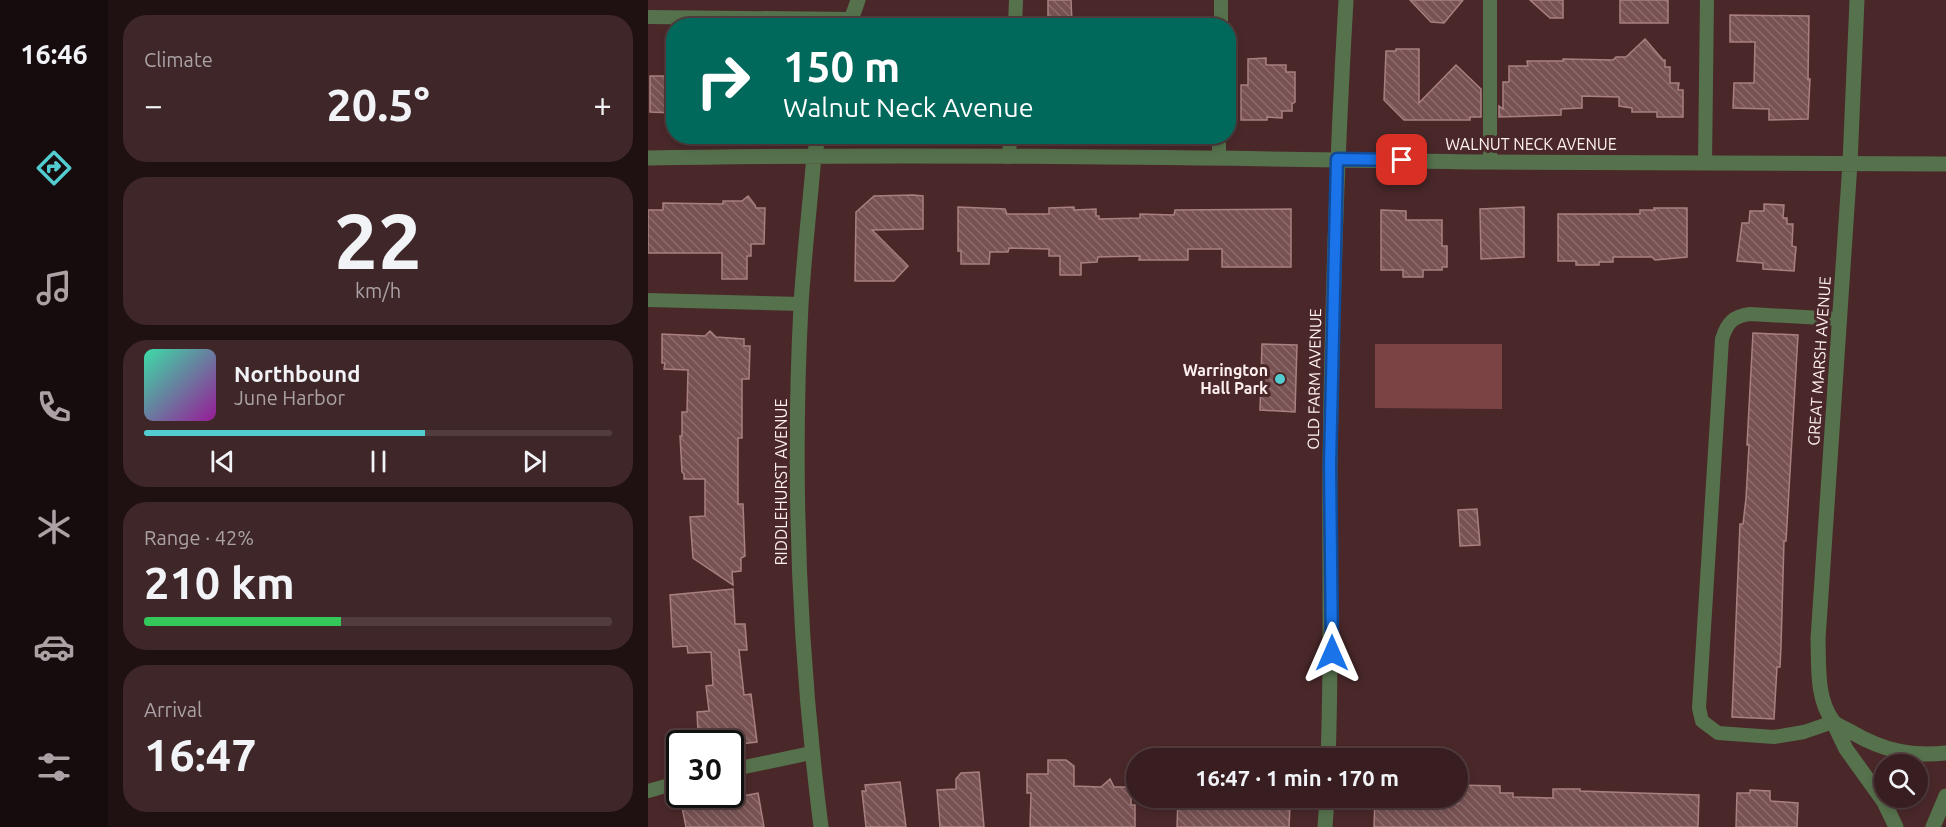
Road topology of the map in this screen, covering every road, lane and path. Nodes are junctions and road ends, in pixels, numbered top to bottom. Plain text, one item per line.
1 (858, 0) edge
2 (1016, 0) edge
3 (1221, 0) edge
4 (1346, 0) edge
5 (1491, 0) edge
6 (1707, 0) edge
7 (1857, 0) edge
8 (648, 17) edge
9 (688, 18) edge
10 (851, 18) edge
11 (1015, 18) edge
12 (1221, 18) edge
13 (817, 144) edge
14 (1010, 144) edge
15 (1219, 144) edge
16 (814, 155) junction
17 (1009, 157) junction
18 (648, 158) edge
19 (1218, 158) junction
20 (1337, 159) junction
21 (1490, 162) junction
22 (1705, 163) junction
23 (1850, 163) junction
24 (1946, 164) edge
25 (648, 300) edge
26 (801, 304) junction
27 (1840, 318) junction
28 (1833, 722) junction
29 (1329, 748) edge
30 (811, 753) junction
31 (1946, 753) edge
32 (744, 767) edge
33 (666, 786) edge
34 (648, 791) edge
35 (1946, 796) edge
36 (1326, 808) edge
37 (821, 827) edge
38 (1325, 827) edge
39 (1896, 827) edge
40 (1933, 827) edge

1 - 10 street
2 - 11 lane
3 - 12 lane
4 - 20 street, OLD FARM AVENUE
5 - 21 lane
6 - 22 lane
7 - 23 street, GREAT MARSH AVENUE
8 - 9 lane
13 - 16 street, RIDDLEHURST AVENUE
14 - 17 lane
15 - 19 lane
16 - 17 street, WALNUT NECK AVENUE
16 - 18 street, WALNUT NECK AVENUE
16 - 26 street, RIDDLEHURST AVENUE
17 - 19 street, WALNUT NECK AVENUE
19 - 20 street, WALNUT NECK AVENUE
20 - 21 street, WALNUT NECK AVENUE
20 - 29 street, OLD FARM AVENUE
21 - 22 street, WALNUT NECK AVENUE
22 - 23 street, WALNUT NECK AVENUE
23 - 24 street, WALNUT NECK AVENUE
23 - 27 street, GREAT MARSH AVENUE
25 - 26 lane
26 - 30 street, RIDDLEHURST AVENUE
27 - 28 street, GREAT MARSH AVENUE
27 - 28 lane
28 - 31 street
28 - 39 street, GREAT MARSH AVENUE
30 - 32 lane
30 - 37 street, RIDDLEHURST AVENUE
33 - 34 lane
35 - 40 street
36 - 38 street

